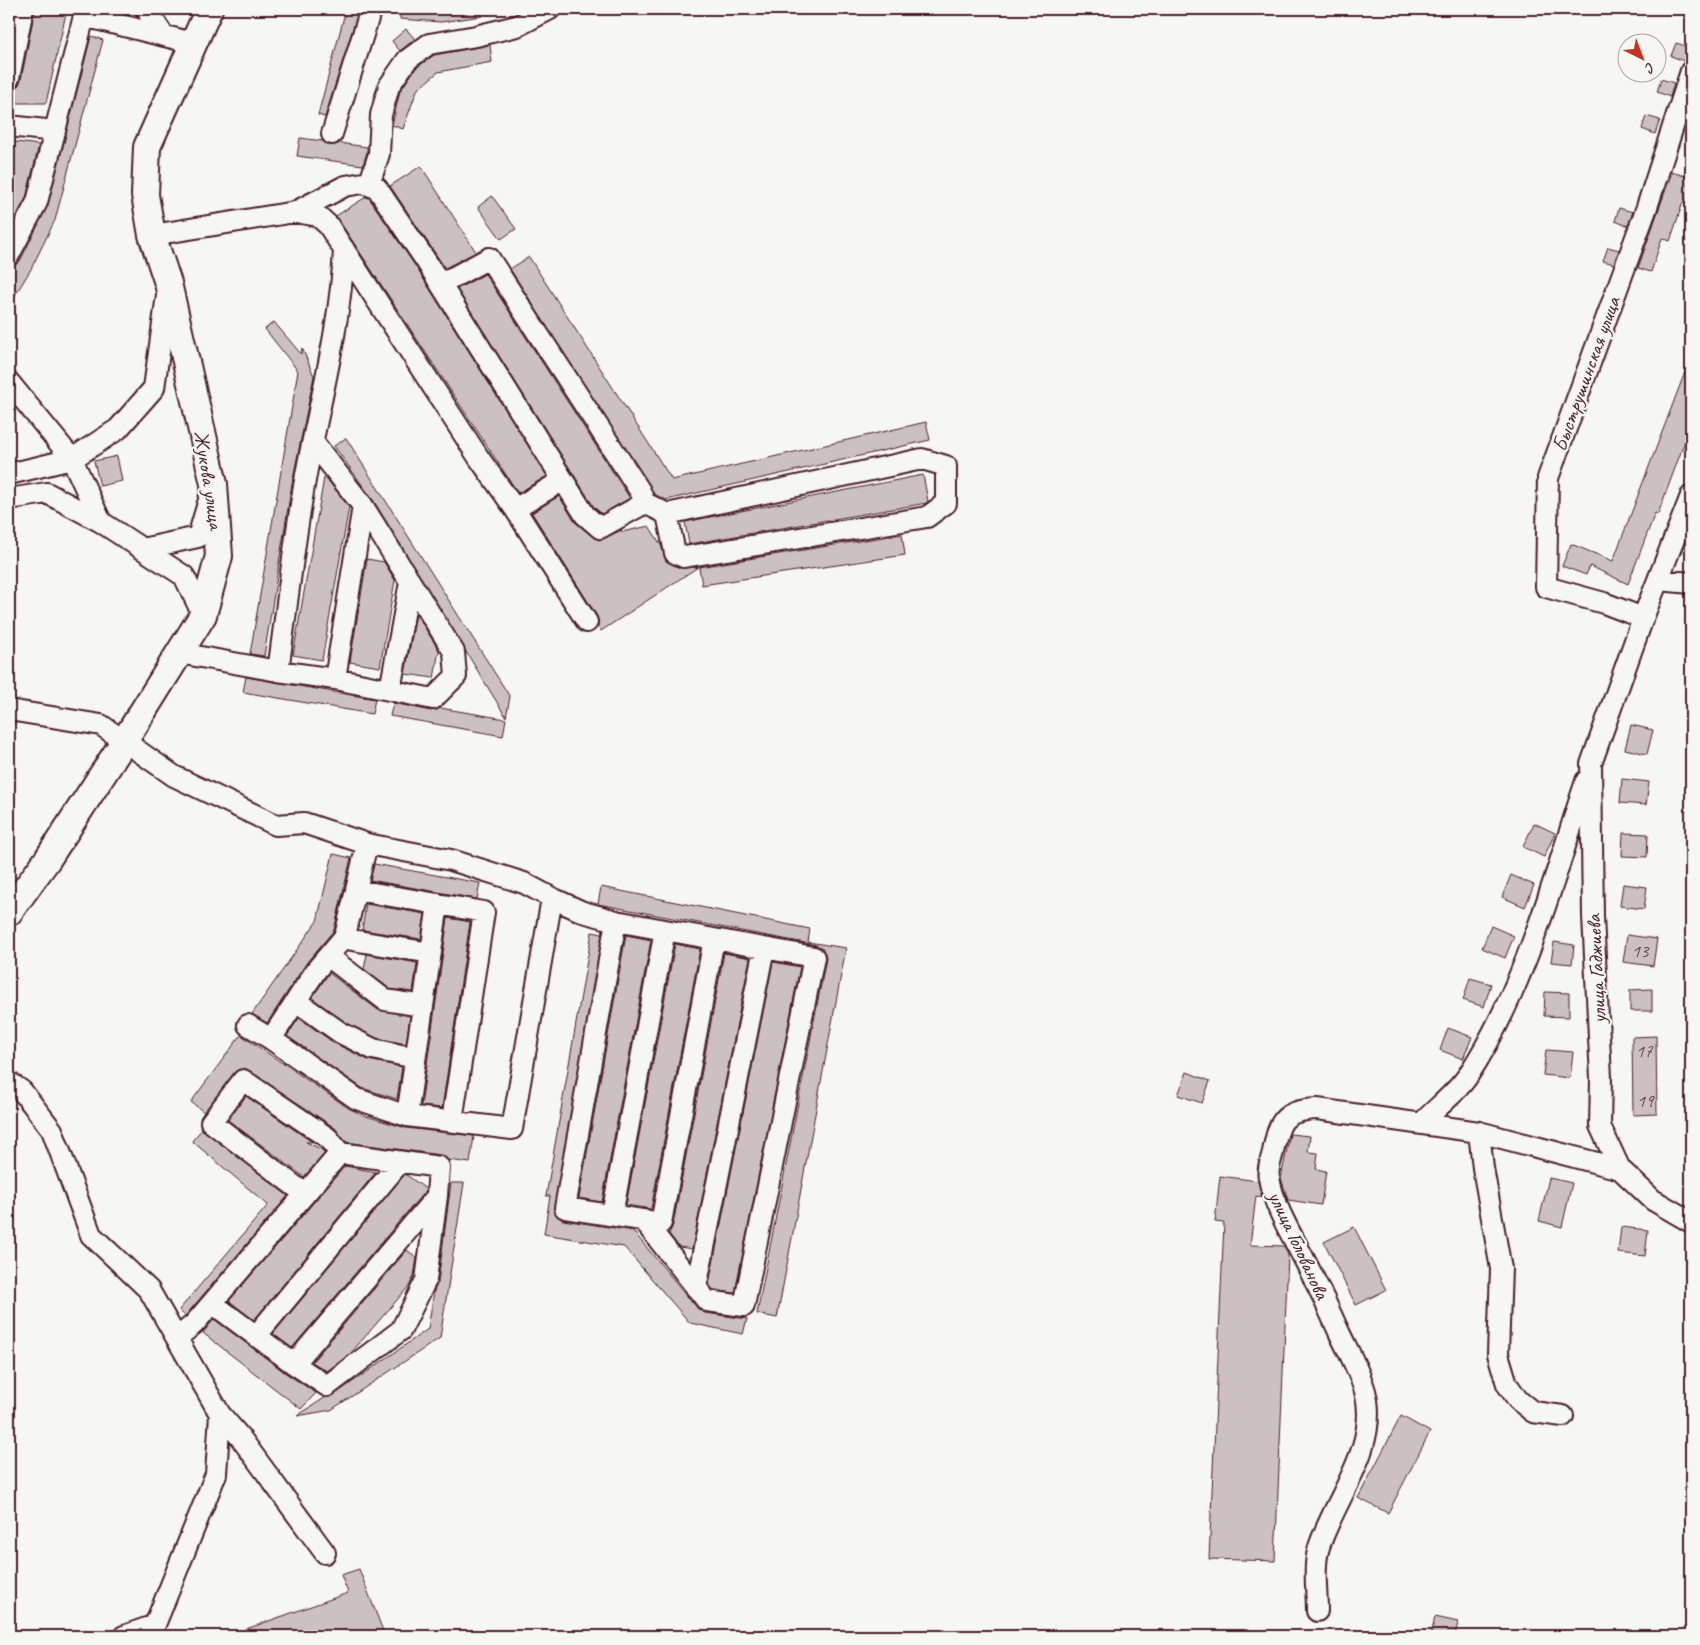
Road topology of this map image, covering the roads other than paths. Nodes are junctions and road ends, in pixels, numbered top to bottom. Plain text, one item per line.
1 (22, 9) edge
2 (146, 9) edge
3 (209, 9) edge
4 (371, 9) edge
5 (550, 9) edge
6 (83, 12) edge
7 (164, 36) junction
8 (194, 43) junction
9 (1691, 71) edge
10 (9, 78) edge
11 (9, 126) edge
12 (55, 131) junction
13 (332, 134) dead end
14 (369, 185) junction
15 (295, 212) junction
16 (152, 236) junction
17 (344, 249) junction
18 (9, 254) edge
19 (168, 283) junction
20 (441, 284) junction
21 (9, 382) edge
22 (312, 442) junction
23 (72, 459) junction
24 (9, 474) edge
25 (563, 480) junction
26 (214, 484) junction
27 (1691, 496) edge
28 (9, 499) edge
29 (644, 504) junction
30 (363, 506) junction
31 (515, 509) junction
32 (667, 514) junction
33 (101, 522) junction
34 (142, 549) junction
35 (1658, 580) junction
36 (410, 582) junction
37 (1691, 583) edge
38 (203, 615) junction
39 (1643, 618) junction
40 (588, 622) dead end
41 (179, 653) junction
42 (278, 670) junction
43 (335, 679) junction
44 (390, 690) junction
45 (9, 710) edge
46 (126, 740) junction
47 (1591, 764) junction
48 (367, 844) junction
49 (356, 890) junction
50 (552, 898) junction
51 (438, 904) junction
52 (9, 912) edge
53 (616, 921) junction
54 (665, 930) junction
55 (345, 936) junction
56 (714, 939) junction
57 (764, 948) junction
58 (431, 952) junction
59 (328, 956) junction
60 (296, 1001) junction
61 (423, 1006) junction
62 (248, 1025) dead end
63 (271, 1039) junction
64 (415, 1058) junction
65 (9, 1082) edge
66 (407, 1116) junction
67 (452, 1121) junction
68 (1422, 1123) junction
69 (1479, 1132) junction
70 (340, 1153) junction
71 (400, 1162) junction
72 (1620, 1169) junction
73 (305, 1194) junction
74 (437, 1196) junction
75 (612, 1215) junction
76 (643, 1220) junction
77 (1691, 1222) edge
78 (696, 1288) junction
79 (212, 1303) junction
80 (256, 1336) junction
81 (177, 1338) junction
82 (294, 1364) junction
83 (220, 1414) junction
84 (1563, 1416) dead end
85 (325, 1553) dead end
86 (1318, 1611) dead end
87 (154, 1631) edge
88 (124, 1636) edge

1 - 10 street
2 - 7 street
3 - 8 main road, Жукова улица
4 - 13 street
5 - 14 street
6 - 7 street
6 - 12 street
7 - 8 street
8 - 16 main road, Жукова улица
9 - 39 street, Быструшинская улица
11 - 12 street
12 - 18 street
14 - 15 street
14 - 20 street
15 - 16 street
15 - 17 street
16 - 19 main road, Жукова улица
17 - 22 street
17 - 31 street
19 - 23 street
19 - 26 main road, Жукова улица
20 - 25 street
20 - 29 street
21 - 23 street
22 - 30 street
22 - 42 street
23 - 24 street
23 - 33 street
25 - 29 street
25 - 31 street
26 - 34 street
26 - 38 main road, Жукова улица
27 - 35 street, улица Гаджиева
28 - 33 street
29 - 32 street
30 - 36 street
30 - 43 street
31 - 40 street
32 - 32 street
33 - 34 street
34 - 38 street
35 - 37 street
35 - 39 street, улица Гаджиева
36 - 44 street
36 - 44 street
38 - 41 main road, Жукова улица
39 - 47 street, улица Гаджиева
41 - 42 street
41 - 46 main road, Жукова улица
42 - 43 street
43 - 44 street
45 - 46 street
46 - 48 street
46 - 52 main road, Жукова улица
47 - 68 street, улица Гаджиева
47 - 72 street, улица Гаджиева
48 - 49 street
48 - 50 street
49 - 51 street
49 - 55 street
50 - 53 street
50 - 67 street
51 - 58 street
51 - 67 street
53 - 54 street
53 - 75 street
54 - 56 street
54 - 75 street
55 - 58 street
55 - 59 street
56 - 57 street
56 - 76 street
57 - 78 street
57 - 78 street
58 - 61 street
59 - 60 street
59 - 61 street
60 - 63 street
60 - 64 street
61 - 64 street
62 - 63 street
63 - 66 street
64 - 66 street
65 - 81 street
66 - 67 street
68 - 69 street, улица Голованова
68 - 86 street, улица Голованова
69 - 72 street, улица Голованова
69 - 84 street
70 - 71 street
70 - 73 street
70 - 73 street
71 - 74 street
71 - 80 street
72 - 77 street, улица Голованова
73 - 79 street
74 - 82 street
74 - 82 street
75 - 76 street
76 - 78 street
79 - 80 street
79 - 81 street
80 - 82 street
81 - 83 street
83 - 85 street
83 - 87 street
87 - 88 street

